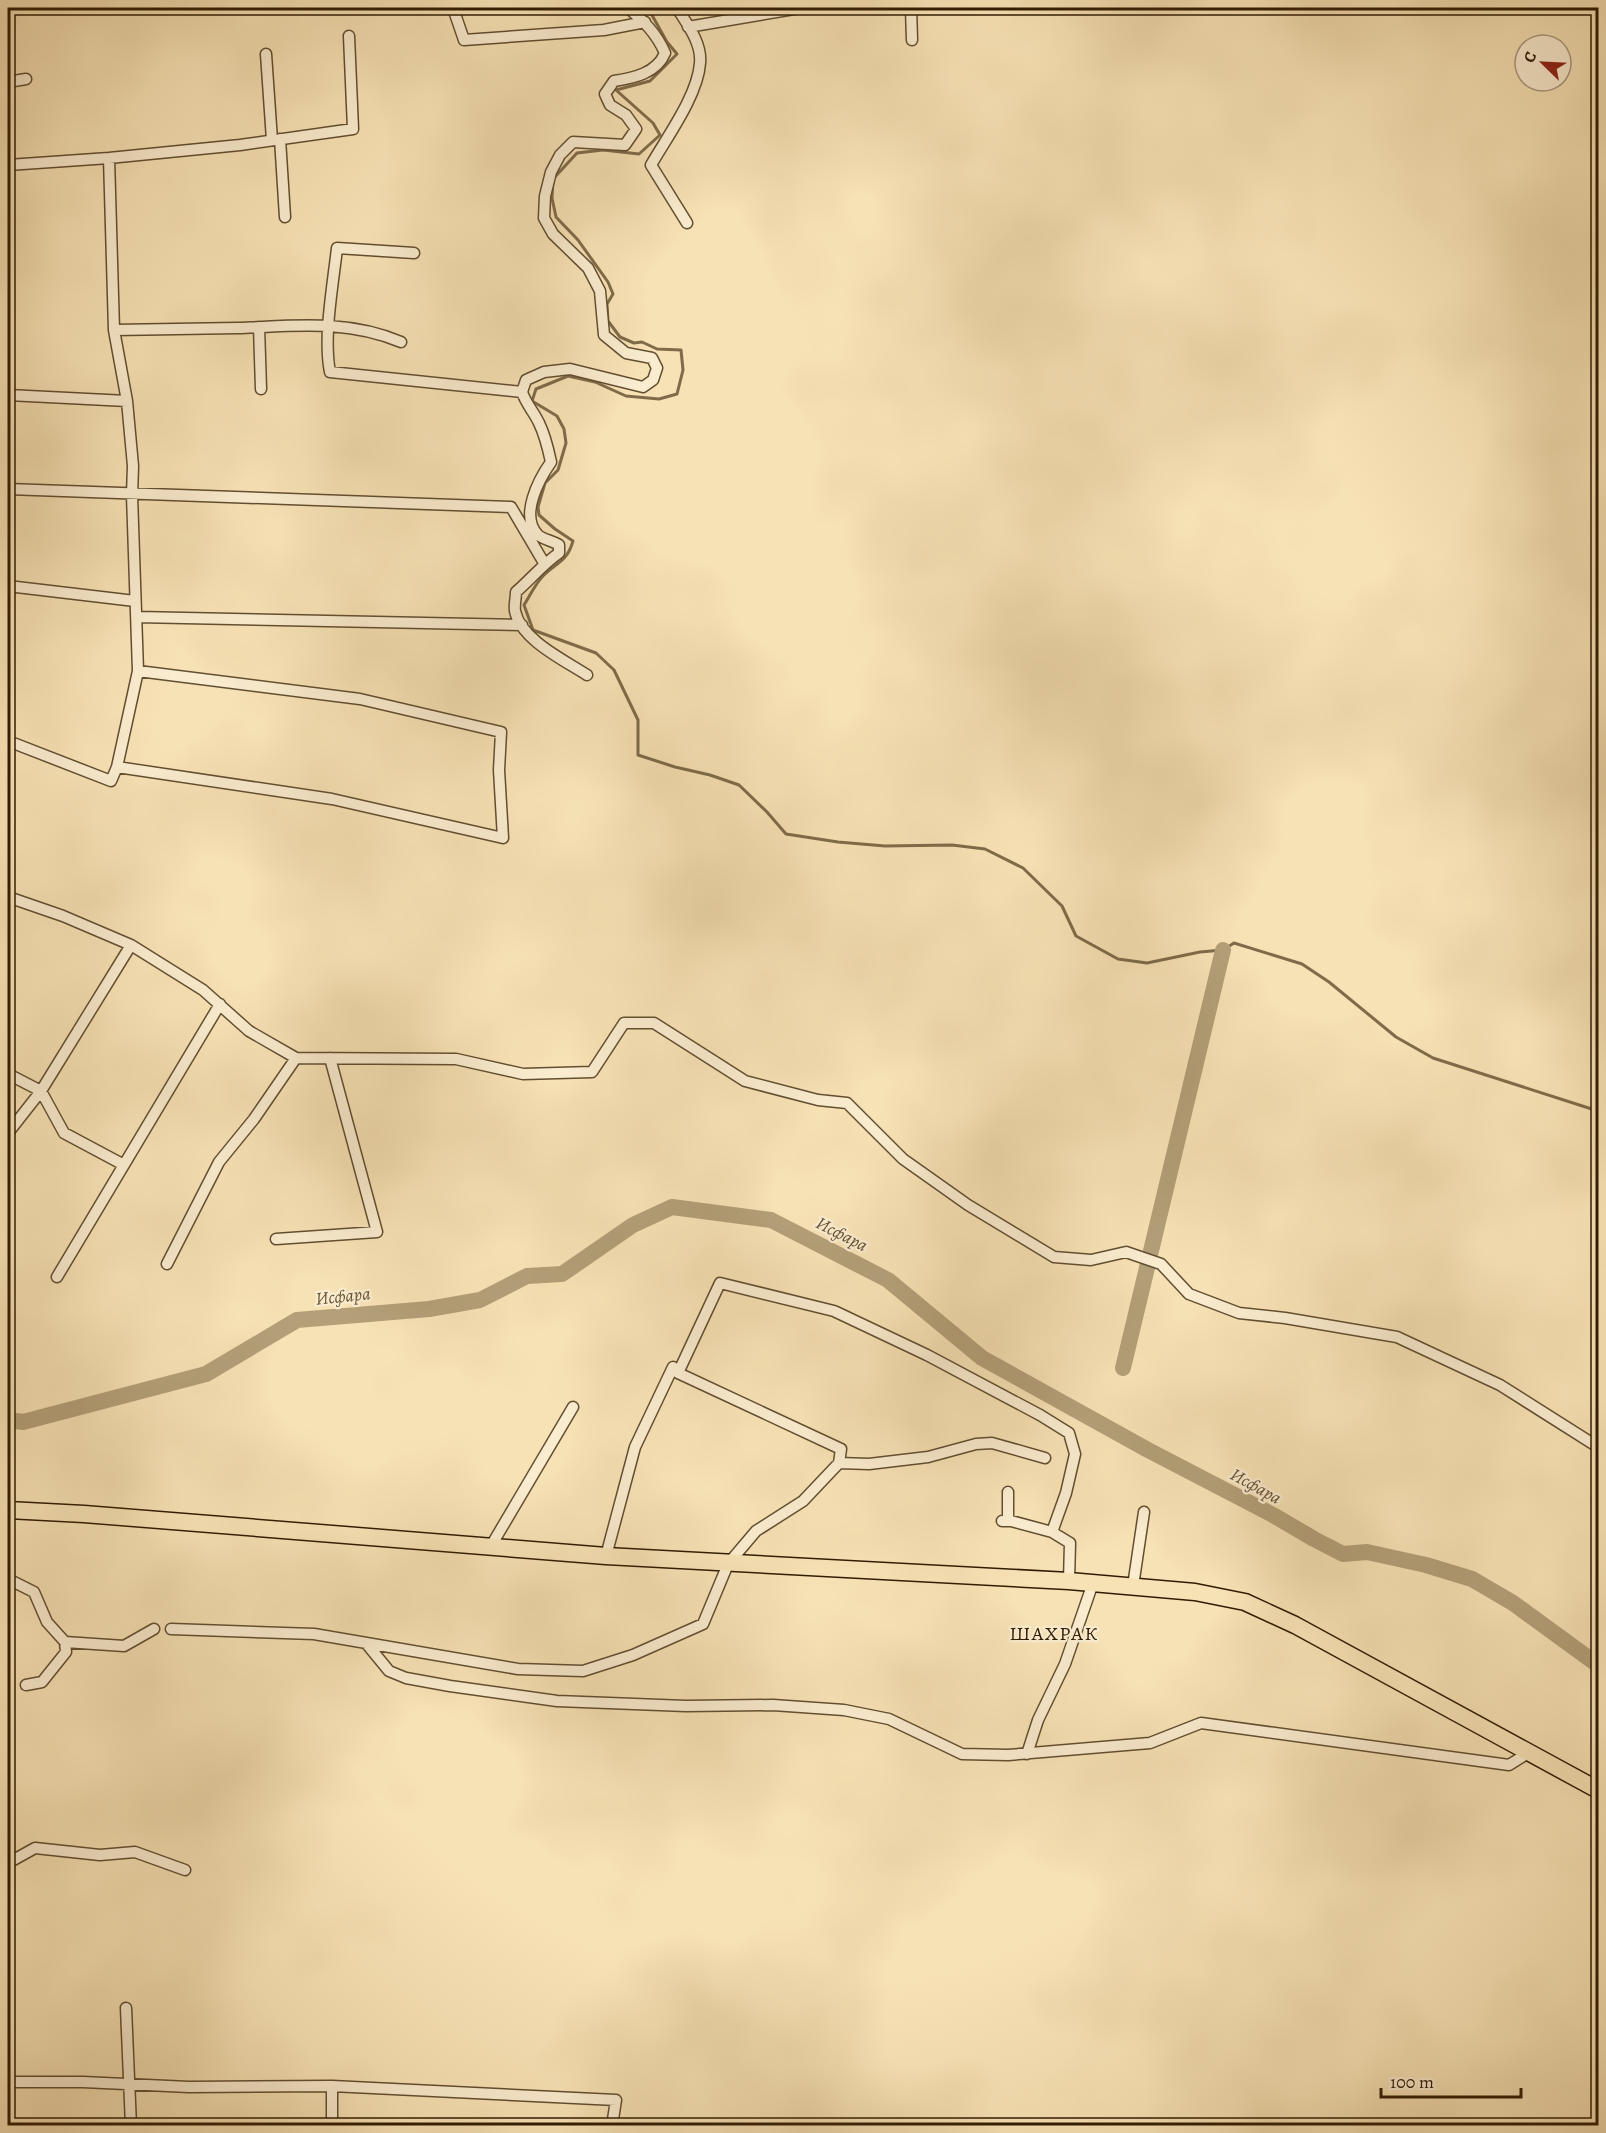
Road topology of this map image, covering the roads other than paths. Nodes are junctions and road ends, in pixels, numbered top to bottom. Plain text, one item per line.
1 (453, 8) edge
2 (628, 8) edge
3 (677, 8) edge
4 (800, 8) edge
5 (911, 8) edge
6 (645, 22) junction
7 (688, 27) junction
8 (349, 36) dead end
9 (912, 40) dead end
10 (266, 54) dead end
11 (26, 79) dead end
12 (8, 82) edge
13 (276, 140) junction
14 (109, 158) junction
15 (8, 165) edge
16 (285, 217) dead end
17 (687, 223) dead end
18 (414, 253) dead end
19 (329, 326) junction
20 (259, 327) junction
21 (114, 330) junction
22 (400, 342) dead end
23 (261, 389) dead end
24 (522, 392) junction
25 (8, 395) edge
26 (127, 401) junction
27 (8, 489) edge
28 (132, 495) junction
29 (544, 563) junction
30 (8, 586) edge
31 (135, 601) junction
32 (137, 617) junction
33 (522, 625) junction
34 (138, 671) junction
35 (587, 675) dead end
36 (8, 741) edge
37 (117, 767) junction
38 (8, 897) edge
39 (131, 945) junction
40 (220, 1004) junction
41 (296, 1058) junction
42 (330, 1058) junction
43 (8, 1074) edge
44 (41, 1091) junction
45 (8, 1133) edge
46 (124, 1165) junction
47 (276, 1239) dead end
48 (167, 1264) dead end
49 (57, 1277) dead end
50 (678, 1372) junction
51 (573, 1407) dead end
52 (1599, 1447) edge
53 (1045, 1458) dead end
54 (839, 1463) junction
55 (1008, 1492) dead end
56 (8, 1510) edge
57 (1144, 1512) dead end
58 (1052, 1532) junction
59 (491, 1546) junction
60 (606, 1556) junction
61 (728, 1564) junction
62 (8, 1579) edge
63 (1069, 1581) junction
64 (1093, 1583) junction
65 (1133, 1586) junction
66 (154, 1629) dead end
67 (171, 1629) dead end
68 (65, 1642) junction
69 (366, 1643) junction
70 (26, 1685) dead end
71 (1530, 1752) junction
72 (1027, 1754) junction
73 (1599, 1790) edge
74 (8, 1863) edge
75 (185, 1870) dead end
76 (126, 2008) dead end
77 (8, 2082) edge
78 (130, 2084) junction
79 (332, 2086) junction
80 (131, 2126) edge
81 (332, 2126) edge
82 (612, 2126) edge

1 - 6 street
2 - 6 street
3 - 7 street
4 - 7 street
5 - 9 street
6 - 24 street
7 - 17 street
8 - 13 street
10 - 13 street
11 - 12 street
13 - 14 street
13 - 16 street
14 - 15 street
14 - 21 street
18 - 19 street
19 - 20 street
19 - 22 street
19 - 24 street
20 - 21 street
20 - 23 street
21 - 26 street
24 - 29 street
25 - 26 street
26 - 28 street
27 - 28 street
28 - 29 street
28 - 31 street
29 - 33 street
30 - 31 street
31 - 32 street
32 - 33 street
32 - 34 street
33 - 35 street
34 - 37 street
34 - 37 street
36 - 37 street
38 - 39 street
39 - 40 street
39 - 44 street
40 - 41 street
40 - 46 street
41 - 42 street
41 - 48 street
42 - 47 street
42 - 52 street
43 - 44 street
44 - 45 street
44 - 46 street
46 - 49 street
50 - 54 street
50 - 58 street
50 - 60 street
51 - 59 street
53 - 54 street
54 - 61 street
55 - 58 street
56 - 59 main road
57 - 65 street
58 - 63 street
59 - 60 main road
60 - 61 main road
61 - 63 main road
61 - 69 street
62 - 68 street
63 - 64 main road
64 - 65 main road
64 - 72 street
65 - 71 main road
66 - 68 street
67 - 69 street
68 - 70 street
69 - 72 street
71 - 72 street
71 - 73 main road
74 - 75 street
76 - 78 street
77 - 78 street
78 - 79 street
78 - 80 street
79 - 81 street
79 - 82 street

